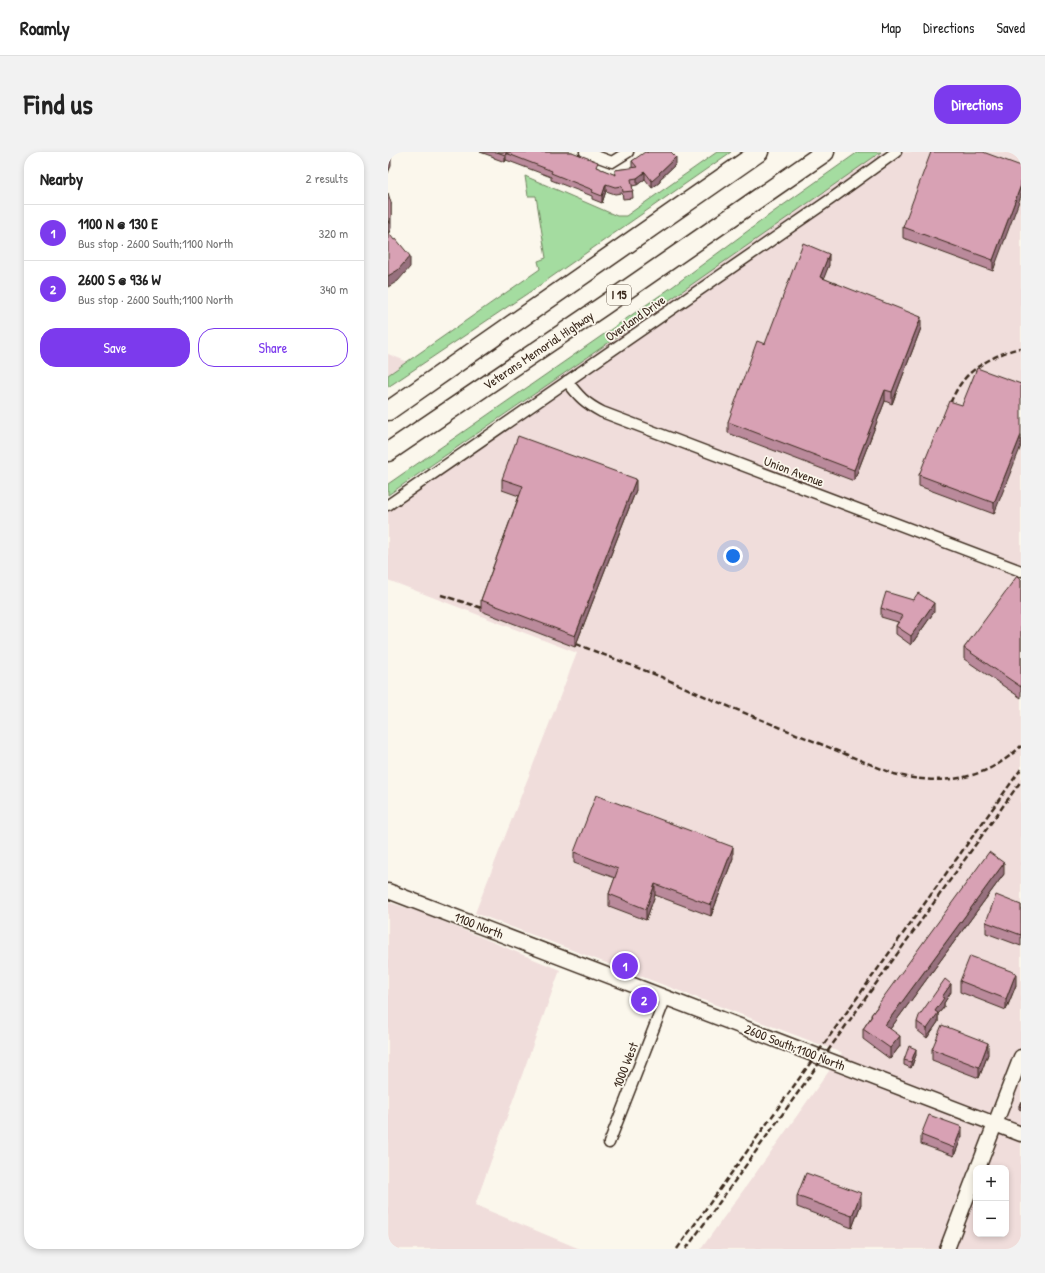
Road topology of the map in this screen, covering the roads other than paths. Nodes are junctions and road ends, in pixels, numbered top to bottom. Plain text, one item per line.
1 (585, 152) edge
2 (628, 152) edge
3 (759, 152) edge
4 (825, 152) edge
5 (896, 152) edge
6 (520, 318) junction
7 (567, 381) junction
8 (388, 398) edge
9 (388, 411) edge
10 (412, 435) junction
11 (388, 452) edge
12 (388, 458) edge
13 (388, 505) edge
14 (1021, 570) edge
15 (388, 891) edge
16 (570, 960) joint
17 (666, 997) junction
18 (1021, 1057) edge
19 (995, 1124) junction
20 (1021, 1134) edge
21 (609, 1143) dead end
22 (979, 1165) edge
23 (973, 1181) edge
24 (947, 1249) edge

1 - 2 street
3 - 6 highway
4 - 10 highway, Veterans Memorial Highway / I 15
5 - 7 street, Overland Drive
6 - 8 highway
6 - 9 highway
7 - 13 street, Overland Drive
7 - 14 street, Union Avenue
10 - 11 highway, Veterans Memorial Highway / I 15
10 - 12 highway
15 - 16 main road, 1100 North
16 - 17 main road, 2600 South;1100 North
17 - 19 main road, 2600 South;1100 North
17 - 21 street, 1000 West
18 - 19 main road
19 - 20 main road, 2600 South;1100 North
19 - 22 main road
23 - 24 main road

